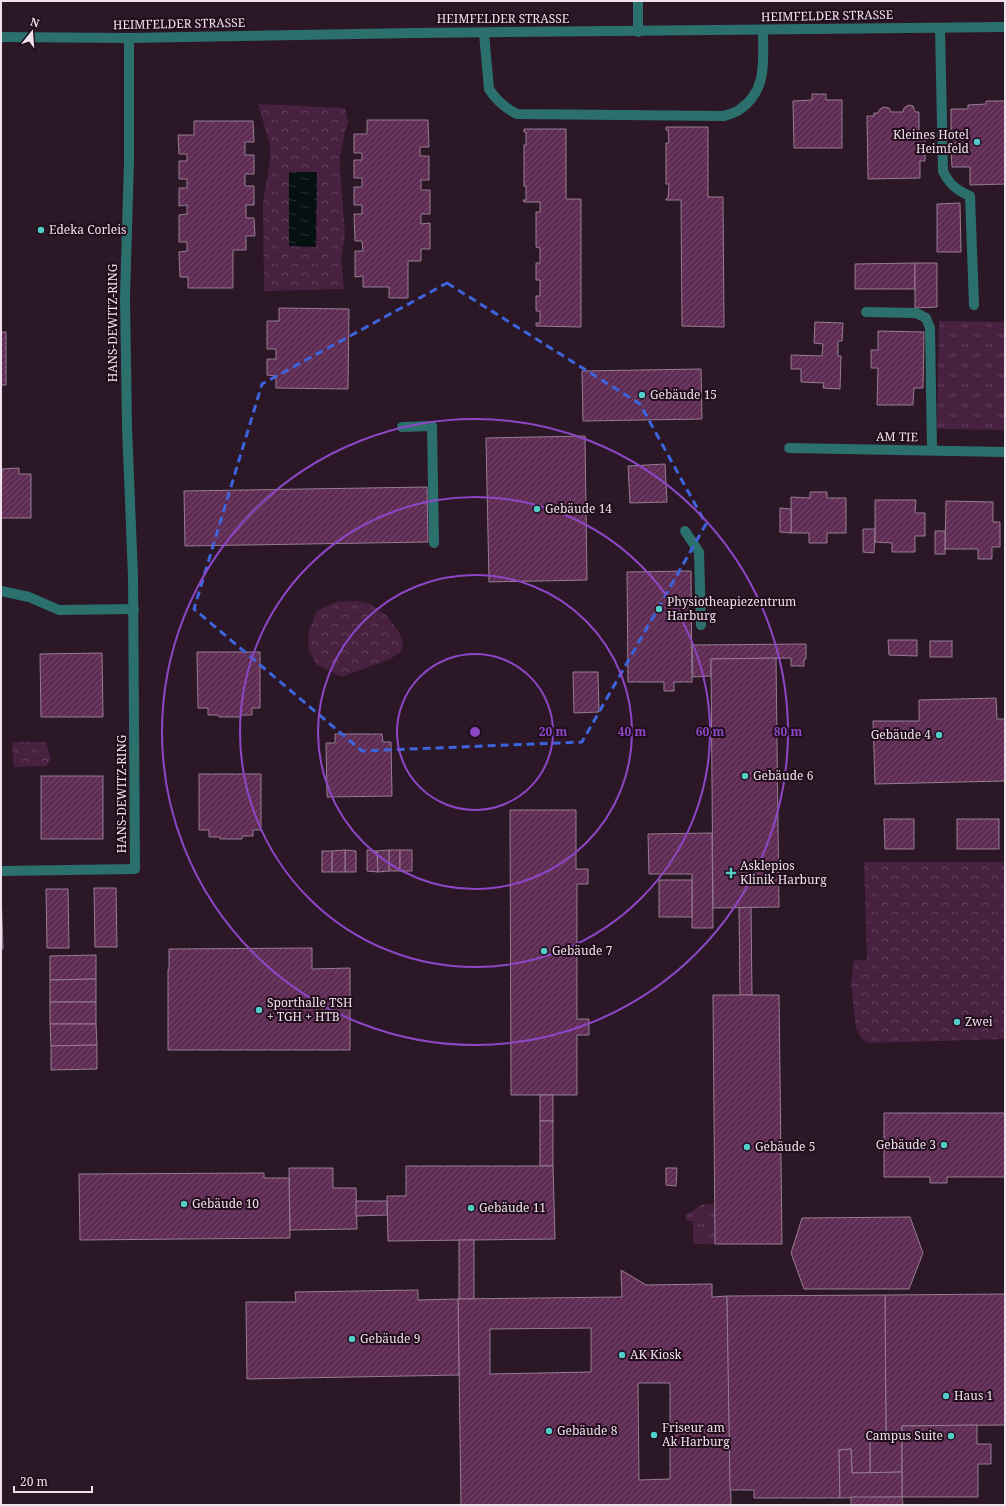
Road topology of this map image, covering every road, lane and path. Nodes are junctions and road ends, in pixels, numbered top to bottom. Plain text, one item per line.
1 (638, 1) edge
2 (940, 28) junction
3 (1005, 28) edge
4 (763, 30) junction
5 (484, 32) junction
6 (638, 32) junction
7 (1, 37) edge
8 (129, 38) junction
9 (974, 305) dead end
10 (866, 312) dead end
11 (402, 426) dead end
12 (789, 448) dead end
13 (932, 450) junction
14 (1005, 452) edge
15 (685, 531) dead end
16 (434, 543) dead end
17 (1, 591) edge
18 (134, 609) junction
19 (701, 625) dead end
20 (1, 871) edge

1 - 6 street
2 - 3 street, HEIMFELDER STRASSE
2 - 4 street, HEIMFELDER STRASSE
2 - 9 street
4 - 5 street
4 - 6 street, HEIMFELDER STRASSE
5 - 6 street, HEIMFELDER STRASSE
5 - 8 street, HEIMFELDER STRASSE
7 - 8 street, HEIMFELDER STRASSE
8 - 18 street, HANS-DEWITZ-RING
10 - 13 street
11 - 16 street
12 - 13 street, AM TIE
13 - 14 street, AM TIE
15 - 19 street
17 - 18 street
18 - 20 street, HANS-DEWITZ-RING

